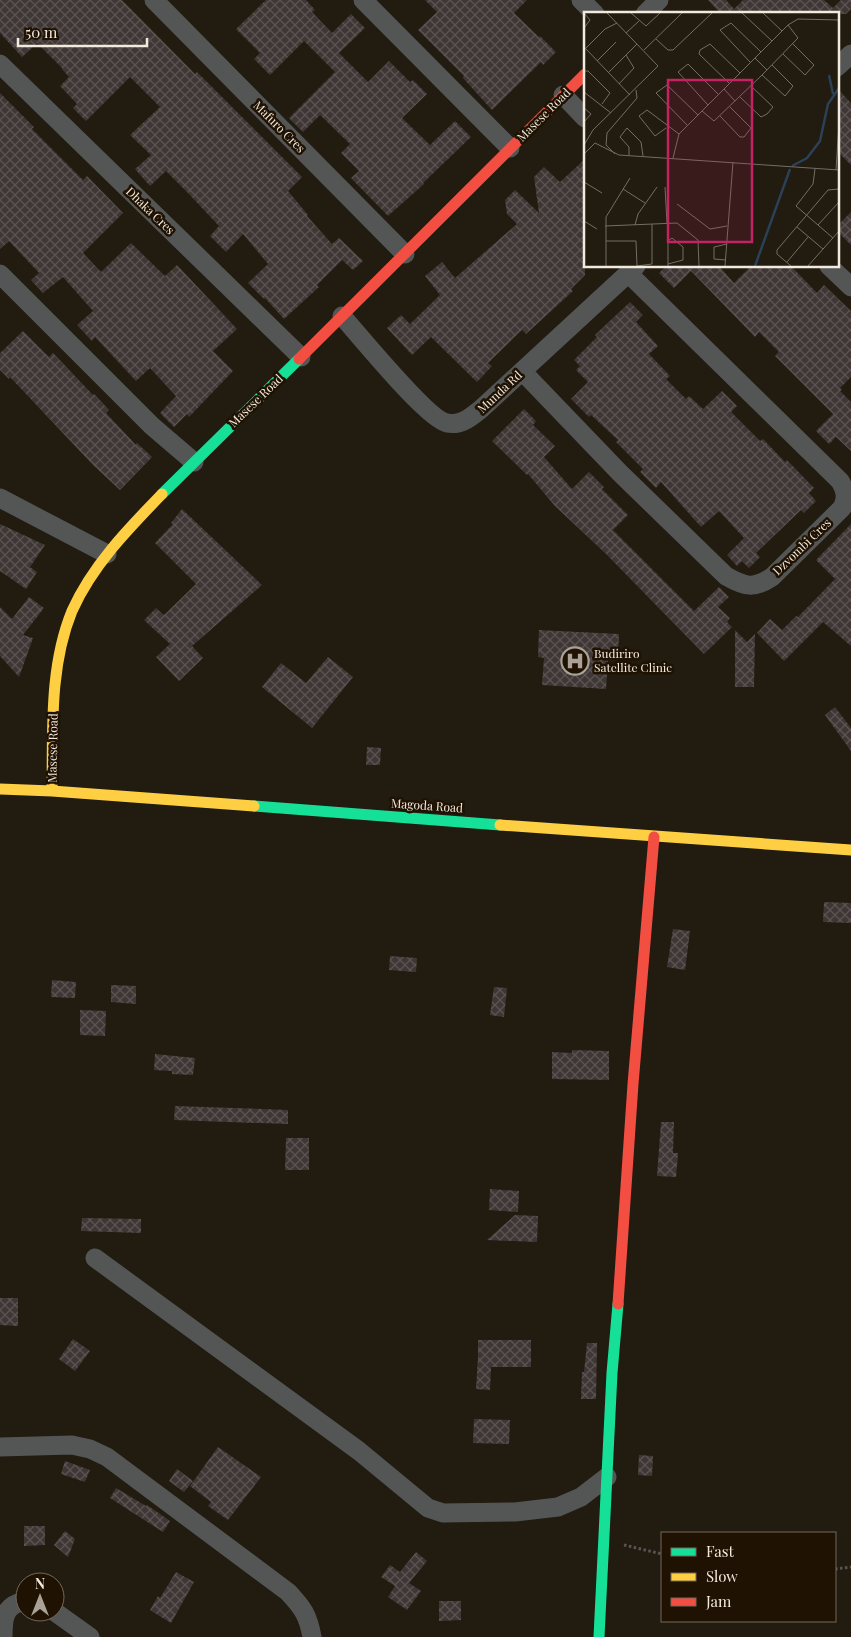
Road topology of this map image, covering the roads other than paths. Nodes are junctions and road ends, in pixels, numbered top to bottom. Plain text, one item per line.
1 (154, 0) edge
2 (363, 0) edge
3 (581, 0) edge
4 (659, 0) edge
5 (593, 12) edge
6 (647, 12) edge
7 (0, 64) edge
8 (584, 75) edge
9 (563, 96) junction
10 (584, 117) edge
11 (510, 148) junction
12 (405, 254) junction
13 (831, 268) edge
14 (632, 270) edge
15 (0, 274) edge
16 (851, 288) edge
17 (342, 316) junction
18 (301, 357) junction
19 (522, 371) junction
20 (194, 462) junction
21 (0, 498) edge
22 (108, 554) junction
23 (0, 789) edge
24 (52, 791) junction
25 (654, 837) junction
26 (851, 850) edge
27 (95, 1258) dead end
28 (0, 1447) edge
29 (607, 1477) junction
30 (15, 1605) edge
31 (65, 1619) edge
32 (3, 1637) edge
33 (90, 1637) edge
34 (312, 1637) edge
35 (599, 1637) edge

1 - 12 street, Mafuro Cres
2 - 11 street
3 - 5 street
4 - 6 street
7 - 18 street, Dhaka Cres
8 - 9 street, Masese Road
9 - 10 street
9 - 11 street, Masese Road
11 - 12 street, Masese Road
12 - 17 street, Masese Road
13 - 16 street
14 - 19 street, Munda Rd
14 - 19 street, Dzvombi Cres
15 - 20 street
17 - 18 street, Masese Road
17 - 19 street, Munda Rd
18 - 20 street, Masese Road
20 - 22 street, Masese Road
21 - 22 street
22 - 24 street, Masese Road
23 - 24 street, Magoda Road
24 - 25 street, Magoda Road
25 - 26 street, Magoda Road
25 - 29 street
27 - 29 street
28 - 34 street
29 - 35 street
30 - 32 street
31 - 33 street

